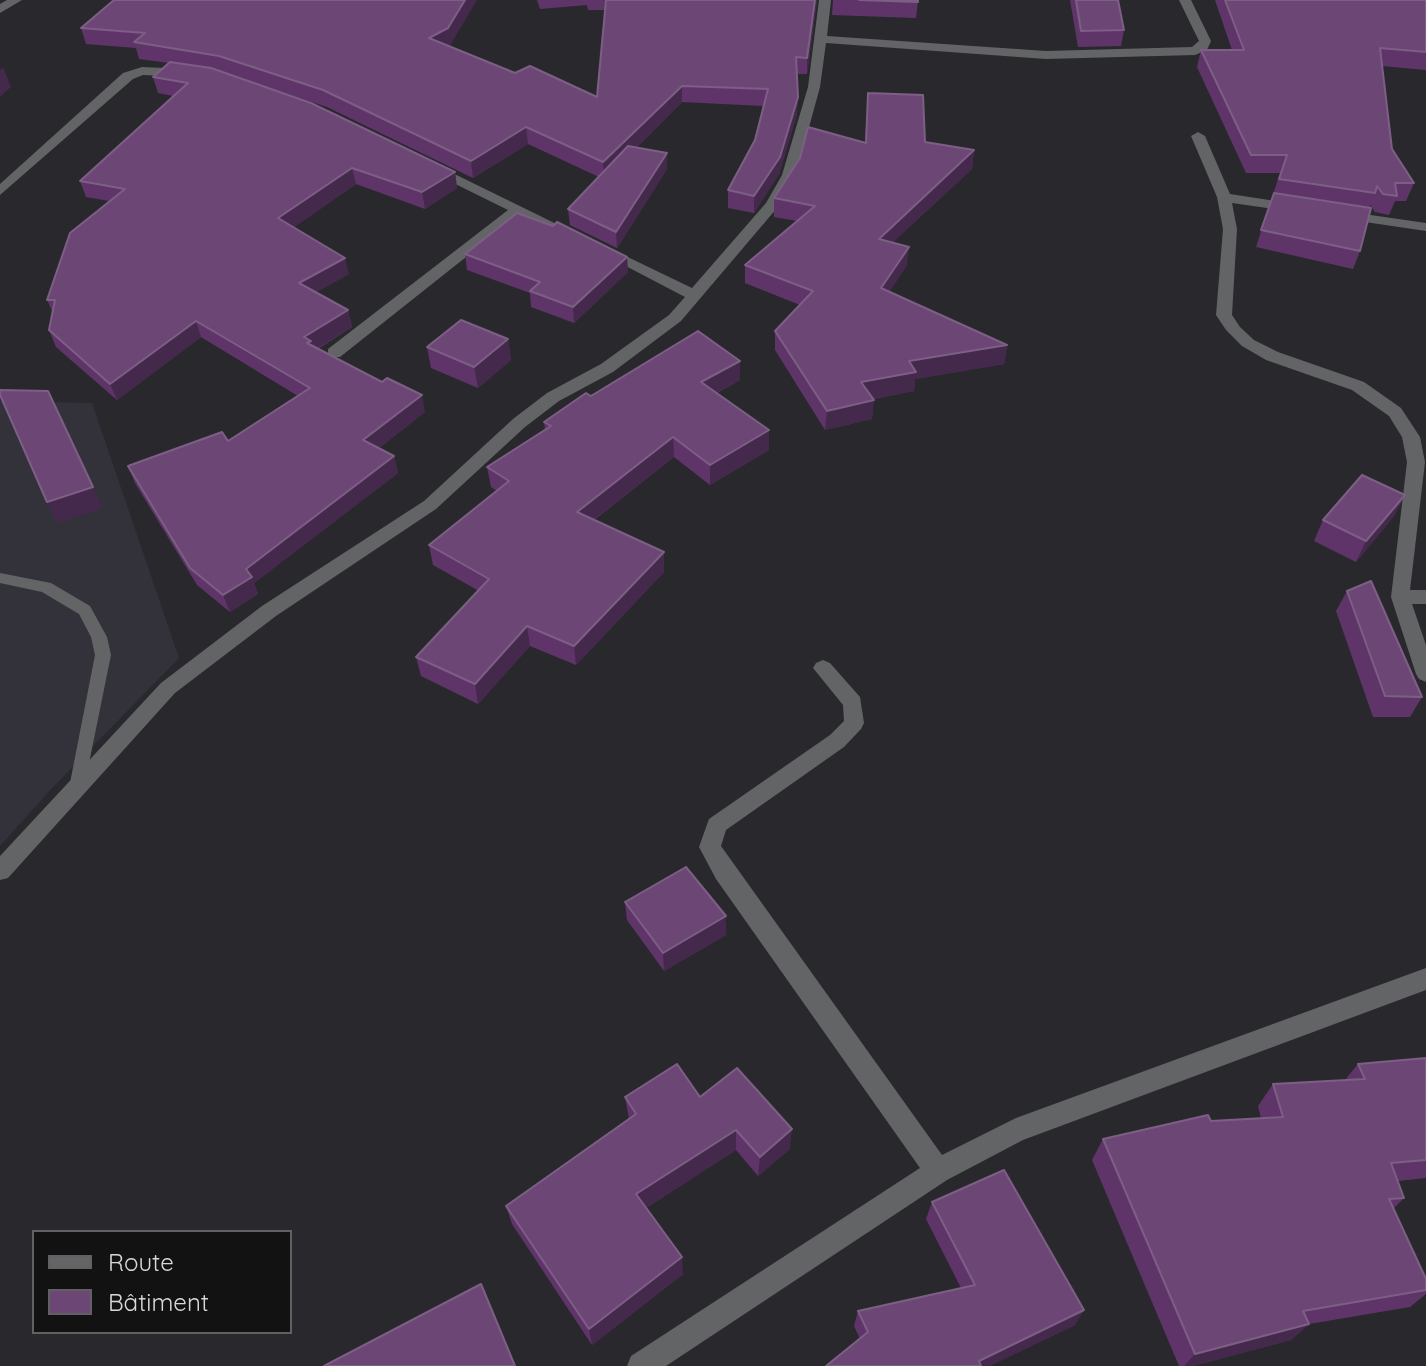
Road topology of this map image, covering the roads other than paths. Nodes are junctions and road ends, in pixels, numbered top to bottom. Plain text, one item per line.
1 (16, 0) edge
2 (825, 0) edge
3 (1185, 0) edge
4 (0, 9) edge
5 (820, 39) junction
6 (205, 76) edge
7 (1198, 136) dead end
8 (419, 161) edge
9 (0, 191) edge
10 (1224, 197) junction
11 (518, 209) junction
12 (1426, 227) edge
13 (694, 295) junction
14 (334, 353) edge
15 (0, 578) edge
16 (1400, 597) junction
17 (1426, 597) edge
18 (823, 668) dead end
19 (1426, 674) edge
20 (77, 788) junction
21 (0, 871) edge
22 (1426, 979) edge
23 (938, 1171) junction
24 (641, 1366) edge

1 - 4 street
2 - 5 street
3 - 5 street
5 - 13 street
6 - 9 street
7 - 10 street
8 - 11 street
10 - 12 street
10 - 16 street
11 - 13 street
11 - 14 street
13 - 20 street
15 - 20 lane
16 - 17 street
16 - 19 street
18 - 23 street
20 - 21 street
22 - 23 street
23 - 24 street

